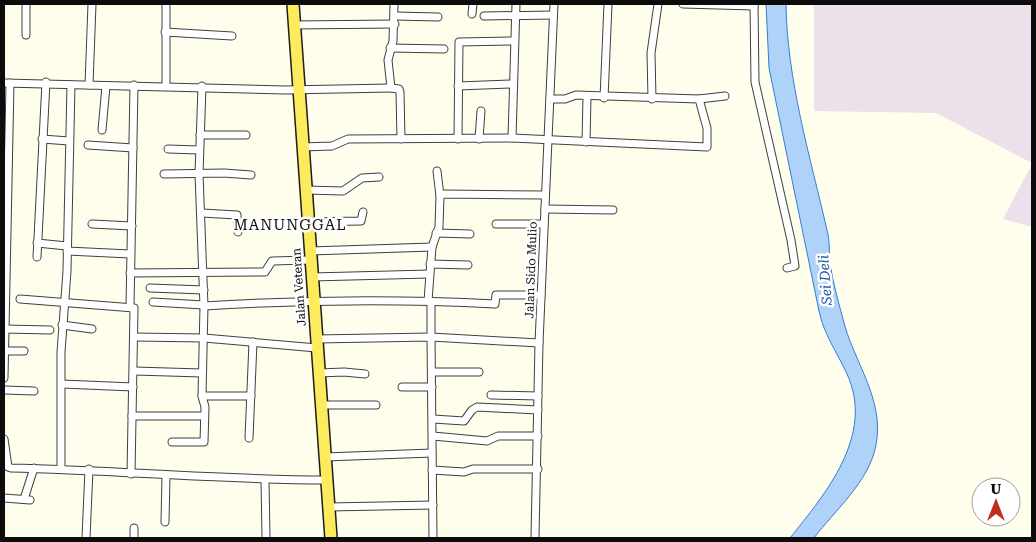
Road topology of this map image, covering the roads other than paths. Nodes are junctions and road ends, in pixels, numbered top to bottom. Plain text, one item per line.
1 (26, 4) edge
2 (92, 4) edge
3 (166, 4) edge
4 (293, 4) edge
5 (394, 4) edge
6 (473, 4) edge
7 (516, 4) edge
8 (554, 4) edge
9 (608, 4) edge
10 (658, 4) edge
11 (683, 4) edge
12 (754, 5) edge
13 (472, 14) dead end
14 (515, 15) junction
15 (553, 15) junction
16 (484, 16) dead end
17 (438, 17) dead end
18 (395, 20) junction
19 (294, 24) junction
20 (165, 32) junction
21 (26, 35) dead end
22 (232, 36) dead end
23 (514, 41) junction
24 (390, 48) junction
25 (444, 50) dead end
26 (46, 82) junction
27 (7, 83) edge
28 (512, 84) junction
29 (71, 85) junction
30 (88, 85) junction
31 (134, 85) junction
32 (166, 85) junction
33 (106, 86) junction
34 (202, 86) junction
35 (458, 86) junction
36 (391, 88) junction
37 (298, 89) junction
38 (725, 96) dead end
39 (587, 97) junction
40 (604, 98) junction
41 (550, 99) junction
42 (652, 99) junction
43 (699, 99) junction
44 (481, 111) dead end
45 (102, 130) dead end
46 (6, 133) edge
47 (200, 135) junction
48 (246, 135) dead end
49 (512, 138) junction
50 (42, 139) junction
51 (401, 139) junction
52 (458, 139) junction
53 (479, 139) junction
54 (548, 140) junction
55 (69, 141) junction
56 (586, 142) junction
57 (88, 145) dead end
58 (302, 147) junction
59 (133, 148) junction
60 (168, 149) dead end
61 (199, 150) junction
62 (437, 171) dead end
63 (164, 174) dead end
64 (199, 174) junction
65 (251, 175) dead end
66 (379, 177) dead end
67 (6, 185) edge
68 (306, 190) junction
69 (545, 195) junction
70 (440, 196) junction
71 (545, 209) junction
72 (612, 210) dead end
73 (363, 212) dead end
74 (202, 213) junction
75 (308, 222) junction
76 (92, 224) dead end
77 (496, 224) dead end
78 (544, 224) junction
79 (132, 226) junction
80 (5, 231) edge
81 (238, 232) dead end
82 (436, 233) junction
83 (470, 234) dead end
84 (37, 243) junction
85 (432, 247) junction
86 (66, 249) junction
87 (130, 254) junction
88 (310, 255) junction
89 (37, 257) dead end
90 (430, 264) junction
91 (468, 265) dead end
92 (787, 268) dead end
93 (203, 271) junction
94 (130, 273) junction
95 (429, 274) junction
96 (312, 277) junction
97 (5, 280) edge
98 (150, 288) dead end
99 (204, 290) junction
100 (542, 295) junction
101 (20, 299) dead end
102 (314, 301) junction
103 (429, 301) junction
104 (153, 302) dead end
105 (66, 303) junction
106 (204, 305) junction
107 (130, 307) junction
108 (62, 325) junction
109 (92, 328) dead end
110 (4, 329) edge
111 (50, 330) dead end
112 (134, 337) junction
113 (204, 338) junction
114 (431, 338) junction
115 (253, 342) junction
116 (539, 343) junction
117 (317, 344) junction
118 (5, 351) edge
119 (24, 351) dead end
120 (134, 371) junction
121 (432, 372) junction
122 (479, 372) dead end
123 (202, 373) junction
124 (319, 373) junction
125 (365, 374) dead end
126 (4, 378) edge
127 (62, 384) junction
128 (133, 387) junction
129 (402, 387) dead end
130 (432, 387) junction
131 (4, 390) edge
132 (192, 390) dead end
133 (34, 391) dead end
134 (202, 393) junction
135 (491, 394) dead end
136 (251, 396) junction
137 (538, 396) junction
138 (321, 405) junction
139 (376, 405) dead end
140 (538, 410) junction
141 (132, 416) junction
142 (204, 416) junction
143 (433, 419) junction
144 (433, 436) junction
145 (538, 436) junction
146 (249, 438) dead end
147 (4, 439) edge
148 (172, 442) dead end
149 (432, 453) junction
150 (325, 457) junction
151 (34, 468) junction
152 (61, 469) junction
153 (89, 469) junction
154 (538, 469) junction
155 (432, 470) junction
156 (131, 474) junction
157 (166, 476) junction
158 (265, 480) junction
159 (327, 480) junction
160 (4, 498) edge
161 (433, 505) junction
162 (329, 507) junction
163 (165, 522) dead end
164 (134, 528) dead end
165 (86, 538) edge
166 (134, 538) edge
167 (266, 538) edge
168 (331, 538) edge
169 (433, 538) edge
170 (535, 538) edge

1 - 21 street
2 - 30 street
3 - 20 street
4 - 19 main road, Jalan Veteran
5 - 18 street
6 - 13 street
7 - 14 street
8 - 15 street, Jalan Sido Mulio
9 - 40 street
10 - 42 street
11 - 12 street
12 - 92 street
14 - 15 street
14 - 16 street
14 - 23 street
15 - 41 street, Jalan Sido Mulio
17 - 18 street
18 - 19 street
18 - 24 street
19 - 37 main road, Jalan Veteran
20 - 22 street
20 - 32 street
23 - 28 street
23 - 35 street
24 - 25 street
24 - 36 street
26 - 27 street
26 - 29 street
26 - 50 street
27 - 46 street
28 - 35 street
28 - 49 street
29 - 30 street
29 - 55 street
30 - 33 street
31 - 32 street
31 - 33 street
31 - 59 street
32 - 34 street
33 - 45 street
34 - 37 street
34 - 47 street
35 - 52 street
36 - 37 street
36 - 51 street
37 - 58 main road, Jalan Veteran
38 - 43 street
39 - 40 street
39 - 41 street
39 - 56 street
40 - 42 street
41 - 54 street, Jalan Sido Mulio
42 - 43 street
43 - 56 street
44 - 53 street
46 - 67 street
47 - 48 street
47 - 61 street
49 - 53 street
49 - 54 street
50 - 55 street
50 - 84 street
51 - 52 street
51 - 58 street
52 - 53 street
54 - 56 street
54 - 69 street, Jalan Sido Mulio
55 - 86 street
57 - 59 street
58 - 68 main road, Jalan Veteran
59 - 79 street
60 - 61 street
61 - 64 street
62 - 70 street
63 - 64 street
64 - 65 street
64 - 74 street
66 - 68 street
67 - 80 street
68 - 75 main road, Jalan Veteran
69 - 70 street
69 - 71 street, Jalan Sido Mulio
70 - 82 street
71 - 72 street
71 - 78 street, Jalan Sido Mulio
73 - 75 street
74 - 81 street
74 - 93 street
75 - 88 main road, Jalan Veteran
76 - 79 street
77 - 78 street
78 - 100 street, Jalan Sido Mulio
79 - 87 street
80 - 97 street
82 - 83 street
82 - 85 street
84 - 86 street
84 - 89 street
85 - 88 street
85 - 90 street
86 - 87 street
86 - 105 street
87 - 94 street
88 - 93 street
88 - 96 main road, Jalan Veteran
90 - 91 street
90 - 95 street
93 - 94 street
93 - 99 street
94 - 107 street
95 - 96 street
95 - 103 street
96 - 102 main road, Jalan Veteran
97 - 110 street
98 - 99 street
99 - 106 street
100 - 103 street
100 - 116 street, Jalan Sido Mulio
101 - 105 street
102 - 103 street
102 - 106 street
102 - 117 main road, Jalan Veteran
103 - 114 street
104 - 106 street
105 - 107 street
105 - 108 street
106 - 113 street
107 - 112 street
108 - 109 street
108 - 127 street
110 - 111 street
110 - 118 street
112 - 113 street
112 - 120 street
113 - 115 street
113 - 123 street
114 - 116 street
114 - 117 street
114 - 121 street
115 - 117 street
115 - 136 street
116 - 137 street, Jalan Sido Mulio
117 - 124 main road, Jalan Veteran
118 - 119 street
118 - 126 street
120 - 123 street
120 - 128 street
121 - 122 street
121 - 130 street
123 - 134 street
124 - 125 street
124 - 138 main road, Jalan Veteran
127 - 128 street
127 - 152 street
128 - 141 street
129 - 130 street
130 - 143 street
131 - 133 street
132 - 134 street
134 - 136 street
134 - 142 street
135 - 137 street
136 - 146 street
137 - 140 street, Jalan Sido Mulio
138 - 139 street
138 - 150 main road, Jalan Veteran
140 - 143 street
140 - 145 street, Jalan Sido Mulio
141 - 142 street
141 - 156 street
142 - 148 street
143 - 144 street
144 - 145 street
144 - 149 street
145 - 154 street, Jalan Sido Mulio
147 - 151 street
149 - 150 street
149 - 155 street
150 - 159 main road, Jalan Veteran
151 - 152 street
151 - 160 street
152 - 153 street
153 - 156 street
153 - 165 street
154 - 155 street
154 - 170 street, Jalan Sido Mulio
155 - 161 street
156 - 157 street
157 - 158 street
157 - 163 street
158 - 159 street
158 - 167 street
159 - 162 main road, Jalan Veteran
161 - 162 street
161 - 169 street
162 - 168 main road, Jalan Veteran
164 - 166 street

